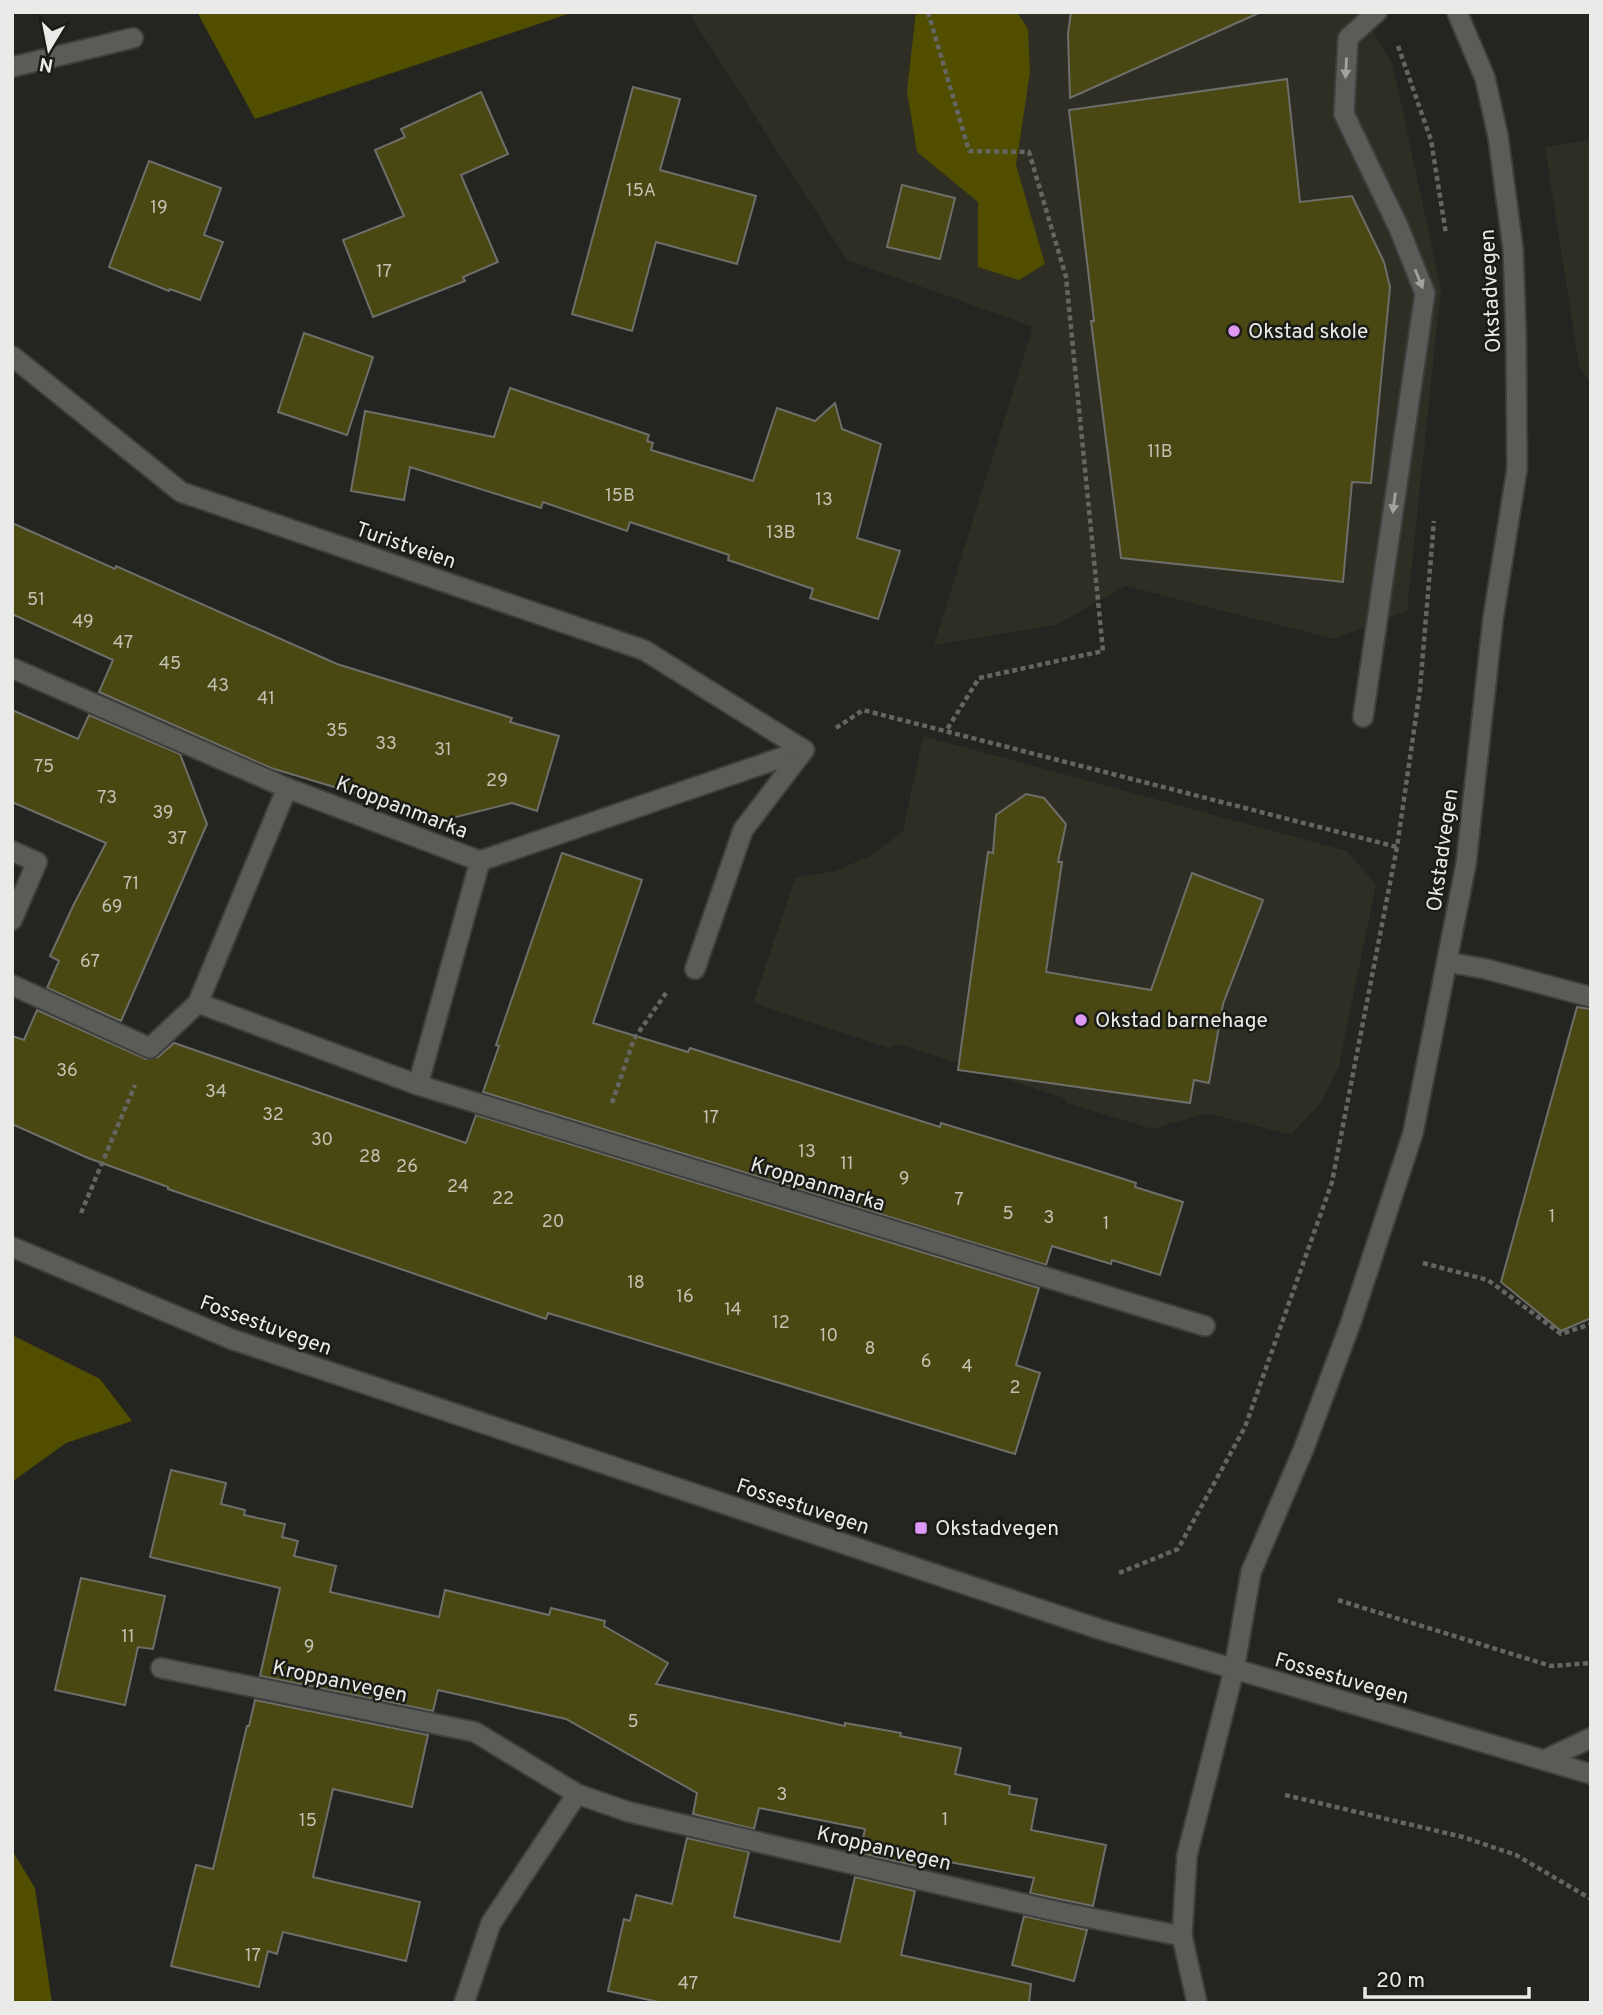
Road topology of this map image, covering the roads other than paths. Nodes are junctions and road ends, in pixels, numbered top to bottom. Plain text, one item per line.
1 (1377, 12) edge
2 (1457, 12) edge
3 (133, 38) dead end
4 (12, 67) edge
5 (12, 356) edge
6 (12, 668) edge
7 (1363, 717) dead end
8 (804, 750) junction
9 (287, 788) junction
10 (12, 851) edge
11 (480, 861) junction
12 (12, 920) edge
13 (1447, 962) junction
14 (695, 969) road end
15 (12, 985) edge
16 (1591, 997) edge
17 (198, 1003) junction
18 (418, 1086) junction
19 (12, 1247) edge
20 (1205, 1326) dead end
21 (161, 1668) dead end
22 (1234, 1670) junction
23 (1591, 1738) edge
24 (1544, 1760) junction
25 (1591, 1774) edge
26 (578, 1794) junction
27 (1182, 1936) junction
28 (464, 2003) edge
29 (1197, 2003) edge

1 -> 7 street
2 - 13 street, Okstadvegen
3 - 4 street
5 - 8 street, Turistveien
6 - 9 street, Kroppanmarka
8 - 11 street
8 - 14 street
9 - 11 street, Kroppanmarka
9 - 17 street
10 - 12 street
11 - 18 street, Kroppanmarka
13 - 16 street
13 - 22 street, Okstadvegen
15 - 17 street
17 - 18 street, Kroppanmarka
18 - 20 street, Kroppanmarka
19 - 22 street, Fossestuvegen
21 - 26 street, Kroppanvegen
22 - 24 street, Fossestuvegen
22 - 27 street
23 - 24 street
24 - 25 street, Fossestuvegen
26 - 27 street, Kroppanvegen
26 - 28 street
27 - 29 street

